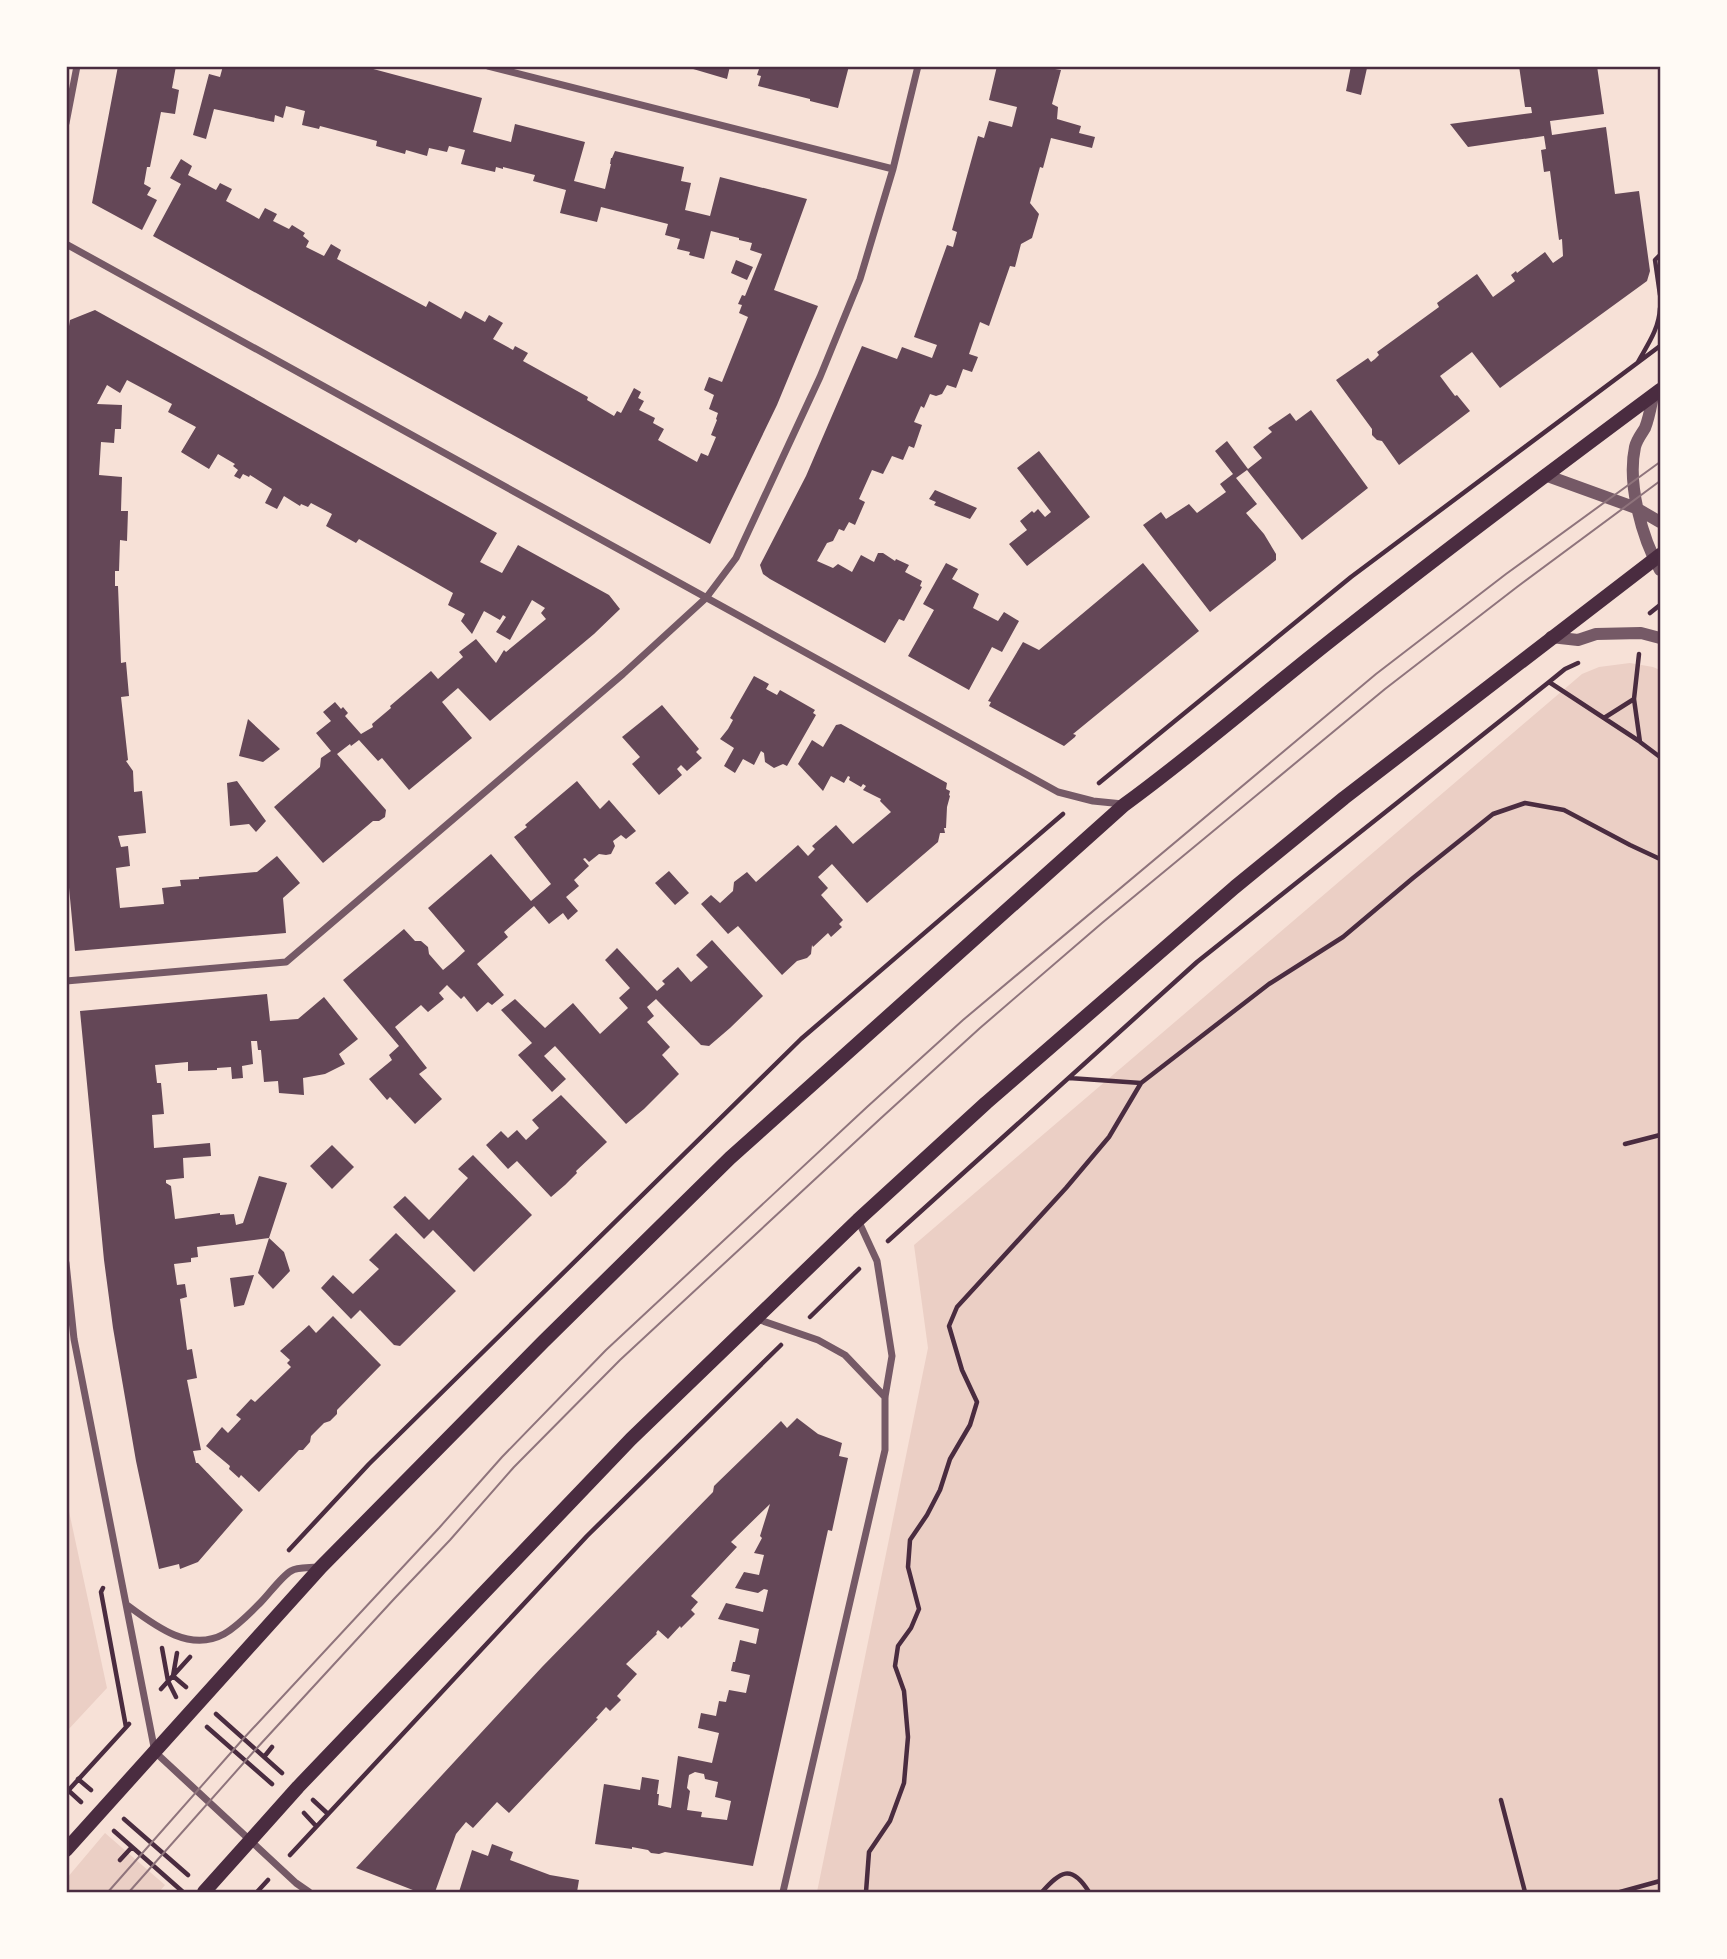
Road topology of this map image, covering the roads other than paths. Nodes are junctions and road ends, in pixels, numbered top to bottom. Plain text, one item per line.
1 (78, 66) edge
2 (488, 66) edge
3 (918, 66) edge
4 (66, 123) edge
5 (893, 169) junction
6 (66, 244) edge
7 (1657, 393) edge
8 (1545, 475) junction
9 (1636, 508) junction
10 (1661, 522) edge
11 (1659, 562) edge
12 (706, 598) junction
13 (1551, 638) junction
14 (1661, 638) edge
15 (1124, 805) junction
16 (66, 981) edge
17 (858, 1220) junction
18 (66, 1262) edge
19 (756, 1318) junction
20 (70, 1339) edge
21 (885, 1397) junction
22 (321, 1567) junction
23 (127, 1605) junction
24 (155, 1752) junction
25 (250, 1841) junction
26 (66, 1850) edge
27 (205, 1891) edge
28 (309, 1892) edge
29 (783, 1892) edge

1 - 4 street
2 - 5 street
3 - 5 street
5 - 12 street
6 - 12 street
7 - 8 main road
7 - 9 street
8 - 9 street
8 - 15 main road
9 - 10 street
9 - 11 street
11 - 13 main road
12 - 15 street
12 - 16 street
13 - 14 street
13 - 17 main road
15 - 22 main road
17 - 19 main road
17 - 21 street
18 - 20 street
19 - 21 street
19 - 25 main road
20 - 23 street
21 - 29 street
22 - 23 street
22 - 24 main road
23 - 24 street
24 - 25 street
24 - 26 main road
25 - 27 main road
25 - 28 street

